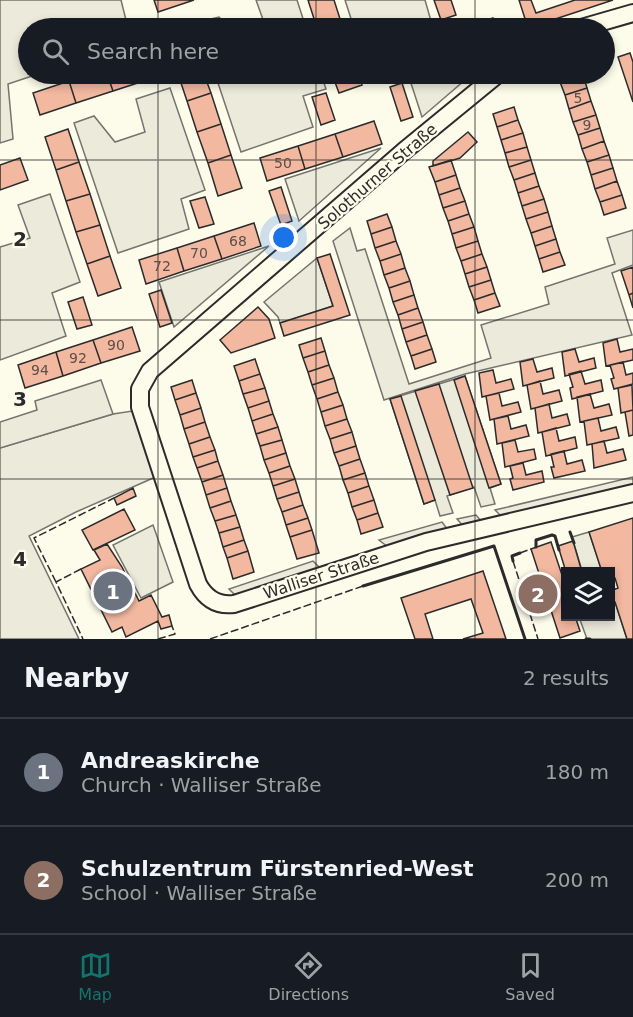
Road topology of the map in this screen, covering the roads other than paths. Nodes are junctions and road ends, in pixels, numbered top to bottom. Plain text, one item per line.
1 (633, 13) edge
2 (615, 18) edge
3 (486, 84) edge
4 (140, 407) joint
5 (633, 493) edge

1 - 2 street
3 - 4 street, Solothurner Straße
4 - 5 street, Walliser Straße

